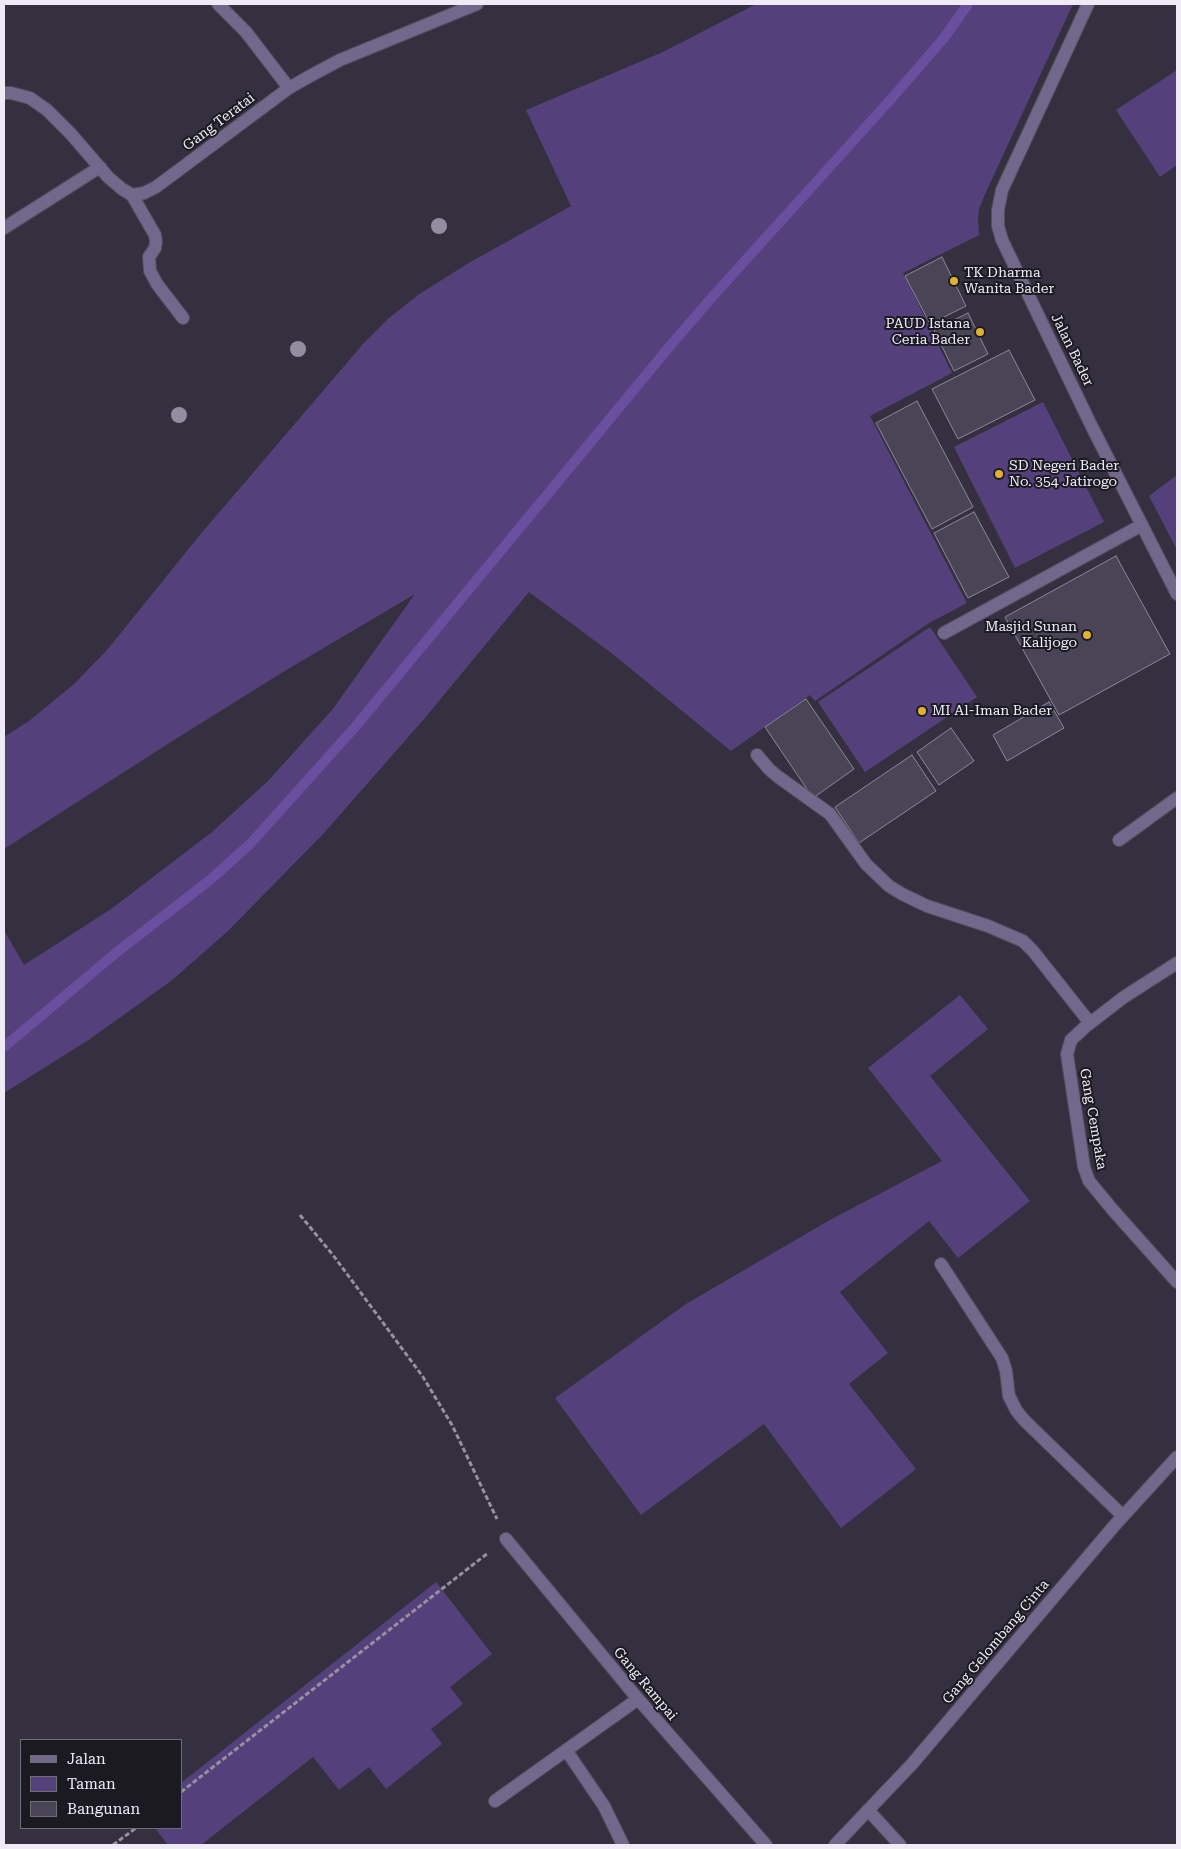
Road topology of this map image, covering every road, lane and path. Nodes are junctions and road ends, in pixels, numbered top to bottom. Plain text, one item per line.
1 (218, 4) edge
2 (477, 4) edge
3 (1088, 4) edge
4 (289, 88) junction
5 (4, 93) edge
6 (100, 167) junction
7 (132, 195) junction
8 (4, 228) edge
9 (183, 318) dead end
10 (1142, 525) junction
11 (1177, 594) edge
12 (944, 632) dead end
13 (758, 755) dead end
14 (1177, 798) edge
15 (1119, 840) dead end
16 (1177, 963) edge
17 (1090, 1023) junction
18 (300, 1215) dead end
19 (940, 1264) dead end
20 (1177, 1282) edge
21 (1177, 1456) edge
22 (1123, 1516) junction
23 (506, 1538) junction
24 (638, 1699) junction
25 (566, 1750) junction
26 (182, 1791) edge
27 (495, 1801) dead end
28 (868, 1810) junction
29 (135, 1829) edge
30 (113, 1845) edge
31 (623, 1845) edge
32 (766, 1845) edge
33 (835, 1845) edge
34 (900, 1845) edge

1 - 4 street
2 - 4 street, Gang Teratai
3 - 10 street, Jalan Bader
4 - 7 street, Gang Teratai
5 - 6 street
6 - 7 street
6 - 8 street
7 - 9 street
10 - 11 street, Jalan Bader
10 - 12 street
13 - 17 street
14 - 15 street
16 - 17 street
17 - 20 street, Gang Cempaka
18 - 23 path
19 - 22 street
21 - 22 street, Gang Gelombang Cinta
22 - 28 street, Gang Gelombang Cinta
23 - 24 street, Gang Rampai
23 - 26 path
24 - 25 street
24 - 32 street, Gang Rampai
25 - 27 street
25 - 31 street
28 - 33 street, Gang Gelombang Cinta
28 - 34 street
29 - 30 path

